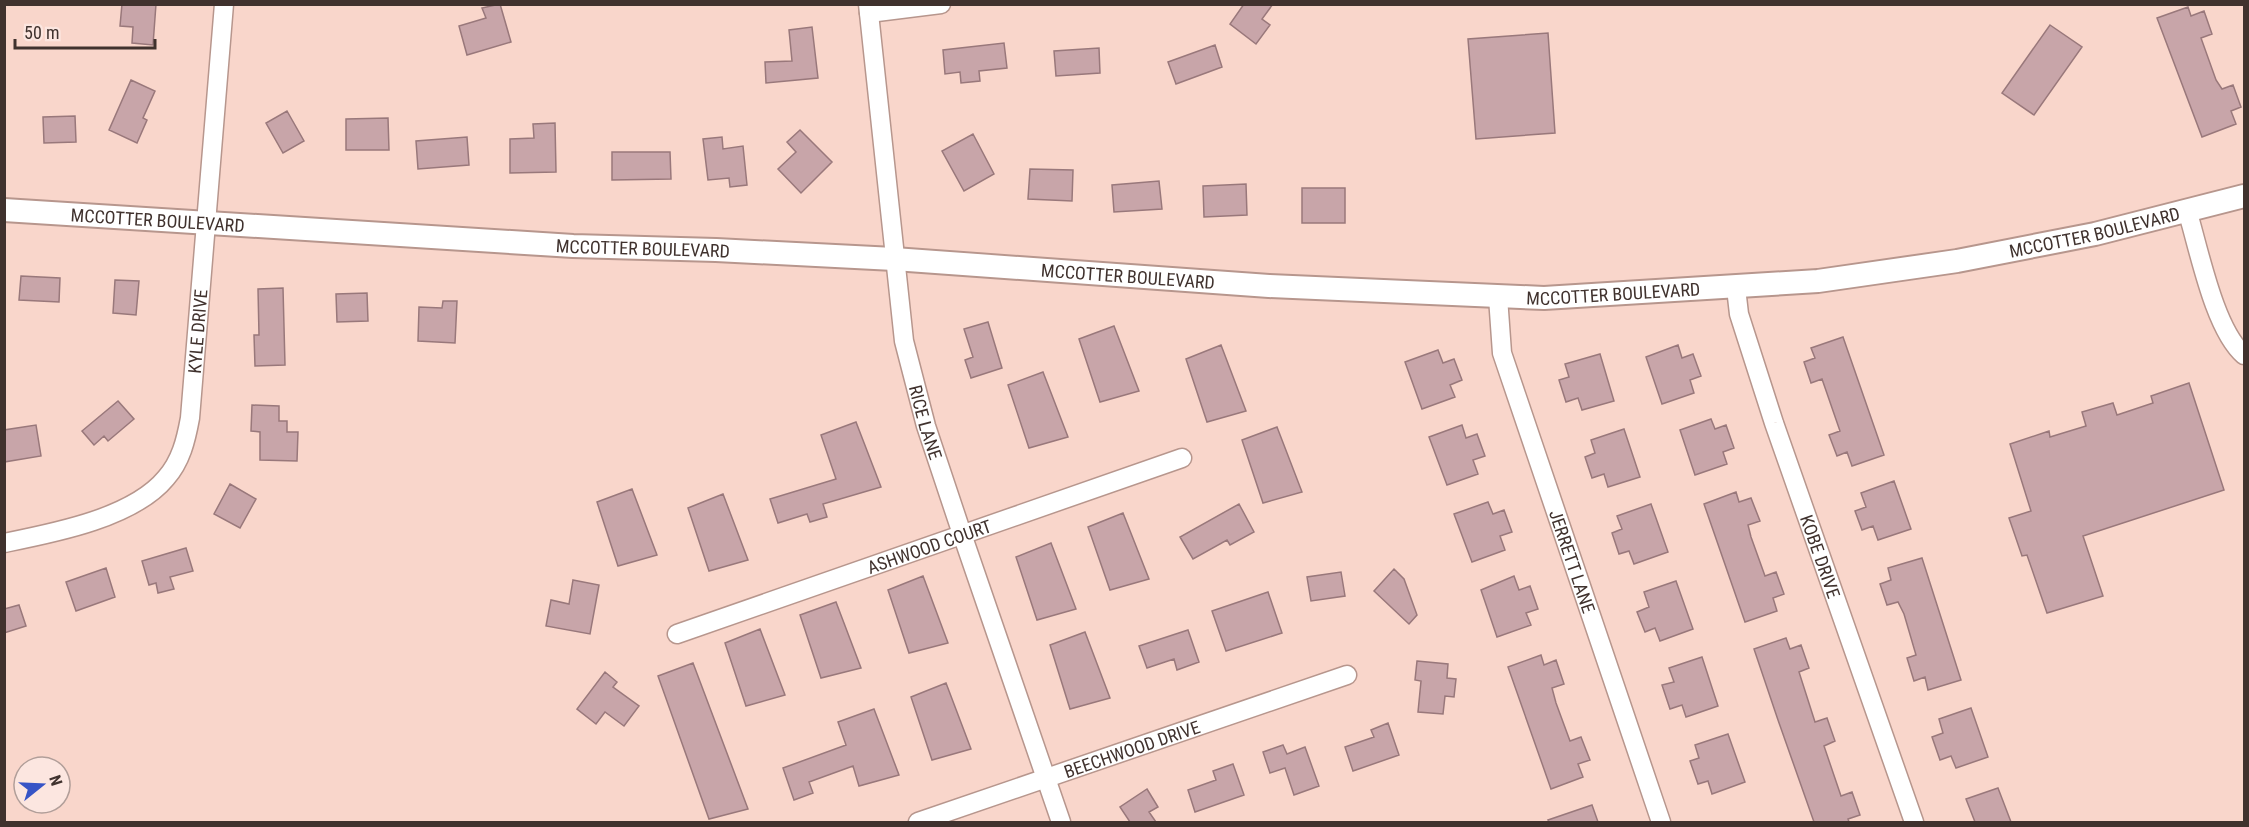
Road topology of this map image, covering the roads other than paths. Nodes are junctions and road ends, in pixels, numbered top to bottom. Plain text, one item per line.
1 (224, 4) edge
2 (941, 4) edge
3 (868, 9) edge
4 (2244, 196) edge
5 (4, 210) edge
6 (2187, 210) junction
7 (207, 224) junction
8 (894, 259) junction
9 (1736, 288) junction
10 (1498, 297) junction
11 (2244, 355) edge
12 (1182, 458) dead end
13 (962, 534) junction
14 (4, 543) edge
15 (677, 634) dead end
16 (1347, 675) dead end
17 (1046, 778) junction
18 (918, 822) edge
19 (1061, 822) edge
20 (1660, 822) edge
21 (1914, 822) edge

1 - 7 street, KYLE DRIVE
2 - 3 street
3 - 8 street, RICE LANE
4 - 6 street, MCCOTTER BOULEVARD
5 - 7 street, MCCOTTER BOULEVARD
6 - 9 street, MCCOTTER BOULEVARD
6 - 11 street
7 - 8 street, MCCOTTER BOULEVARD
7 - 14 street, KYLE DRIVE
8 - 10 street, MCCOTTER BOULEVARD
8 - 13 street, RICE LANE
9 - 10 street, MCCOTTER BOULEVARD
9 - 21 street, KOBE DRIVE
10 - 20 street, JERRETT LANE
12 - 13 street, ASHWOOD COURT
13 - 15 street, ASHWOOD COURT
13 - 17 street, RICE LANE
16 - 17 street, BEECHWOOD DRIVE
17 - 18 street, BEECHWOOD DRIVE
17 - 19 street, RICE LANE

